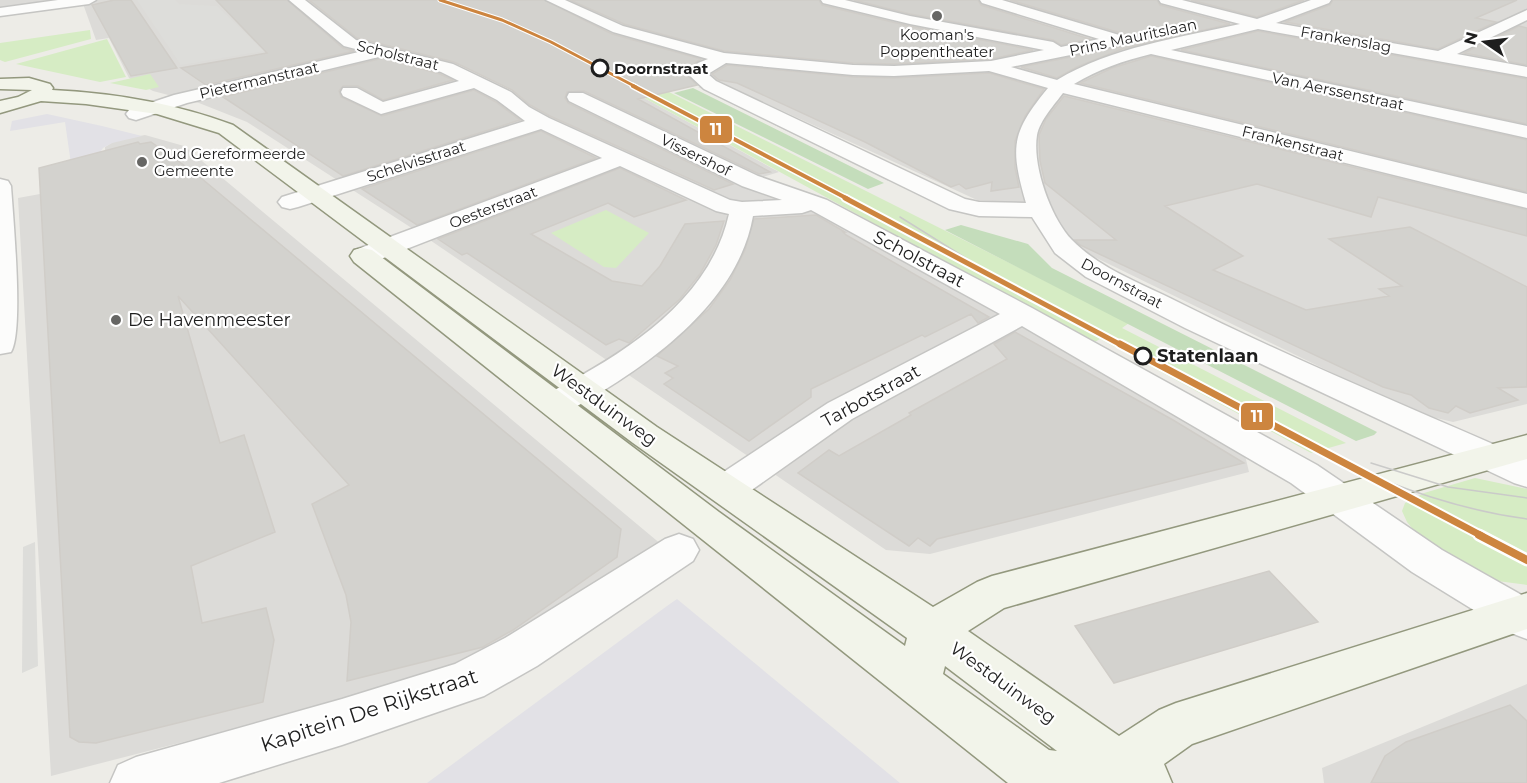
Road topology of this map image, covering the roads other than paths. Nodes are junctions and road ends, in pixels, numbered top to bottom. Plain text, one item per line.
1 (89, 0) edge
2 (296, 0) edge
3 (554, 0) edge
4 (828, 0) edge
5 (987, 0) edge
6 (1166, 0) edge
7 (1324, 0) edge
8 (1250, 7) dead end
9 (0, 12) edge
10 (1527, 14) edge
11 (1227, 17) junction
12 (1258, 24) junction
13 (1117, 40) junction
14 (1150, 50) junction
15 (1066, 51) junction
16 (383, 52) junction
17 (1441, 56) junction
18 (724, 58) junction
19 (990, 66) junction
20 (1527, 72) edge
21 (476, 82) junction
22 (1059, 86) junction
23 (350, 92) dead end
24 (10, 93) edge
25 (576, 97) dead end
26 (146, 111) junction
27 (542, 122) junction
28 (1527, 132) edge
29 (622, 158) junction
30 (0, 186) edge
31 (303, 198) junction
32 (1527, 201) edge
33 (819, 205) junction
34 (742, 209) junction
35 (1041, 210) junction
36 (376, 251) junction
37 (1, 258) edge
38 (1022, 314) junction
39 (0, 345) edge
40 (568, 397) junction
41 (1527, 447) edge
42 (1488, 458) junction
43 (1527, 474) edge
44 (737, 481) junction
45 (1342, 499) junction
46 (680, 550) dead end
47 (1524, 615) edge
48 (932, 631) junction
49 (917, 681) junction
50 (1132, 774) edge
51 (1038, 780) edge
52 (136, 783) edge

1 - 9 street
2 - 16 street, Scholstraat
3 - 18 street
4 - 15 street
5 - 13 street
6 - 11 street, Frankenslag
7 - 12 street, Prins Mauritslaan
8 - 11 street, Prins Mauritslaan
10 - 17 street
11 - 12 street, Frankenslag
11 - 13 street, Prins Mauritslaan
12 - 14 street, Prins Mauritslaan
12 - 17 street, Frankenslag
13 - 15 street, Prins Mauritslaan
14 - 22 street, Prins Mauritslaan
14 - 28 street, Van Aerssenstraat
15 - 19 street, Prins Mauritslaan
16 - 21 street, Scholstraat
16 - 26 street, Pietermanstraat
17 - 20 street, Frankenslag
18 - 19 street, Prins Mauritslaan
18 - 35 street
19 - 22 street, Prins Mauritslaan
21 - 23 street, Scholstraat
21 - 27 street, Scholstraat
22 - 32 street, Frankenstraat
22 - 35 street, Prins Mauritslaan
24 - 26 main road, Westduinweg
25 - 33 street, Vissershof
26 - 31 main road, Westduinweg
27 - 29 street, Scholstraat
27 - 31 street, Schelvisstraat
29 - 34 street, Scholstraat
29 - 36 street, Oesterstraat
30 - 37 street
31 - 36 main road, Westduinweg
33 - 34 street, Scholstraat
33 - 38 street, Scholstraat
34 - 40 street
35 - 42 street, Doornstraat
36 - 40 main road, Westduinweg
37 - 39 street
38 - 44 street, Tarbotstraat
38 - 45 street, Scholstraat
40 - 44 main road, Westduinweg
40 - 49 main road, Westduinweg
41 - 42 main road
42 - 43 street, Doornstraat
42 - 45 main road
44 - 48 main road, Westduinweg
45 - 47 street, Scholstraat
45 - 48 main road
46 - 52 street, Kapitein De Rijkstraat
47 - 50 main road
48 - 49 main road
48 - 50 main road, Westduinweg
49 - 51 main road, Westduinweg
50 - 51 main road

